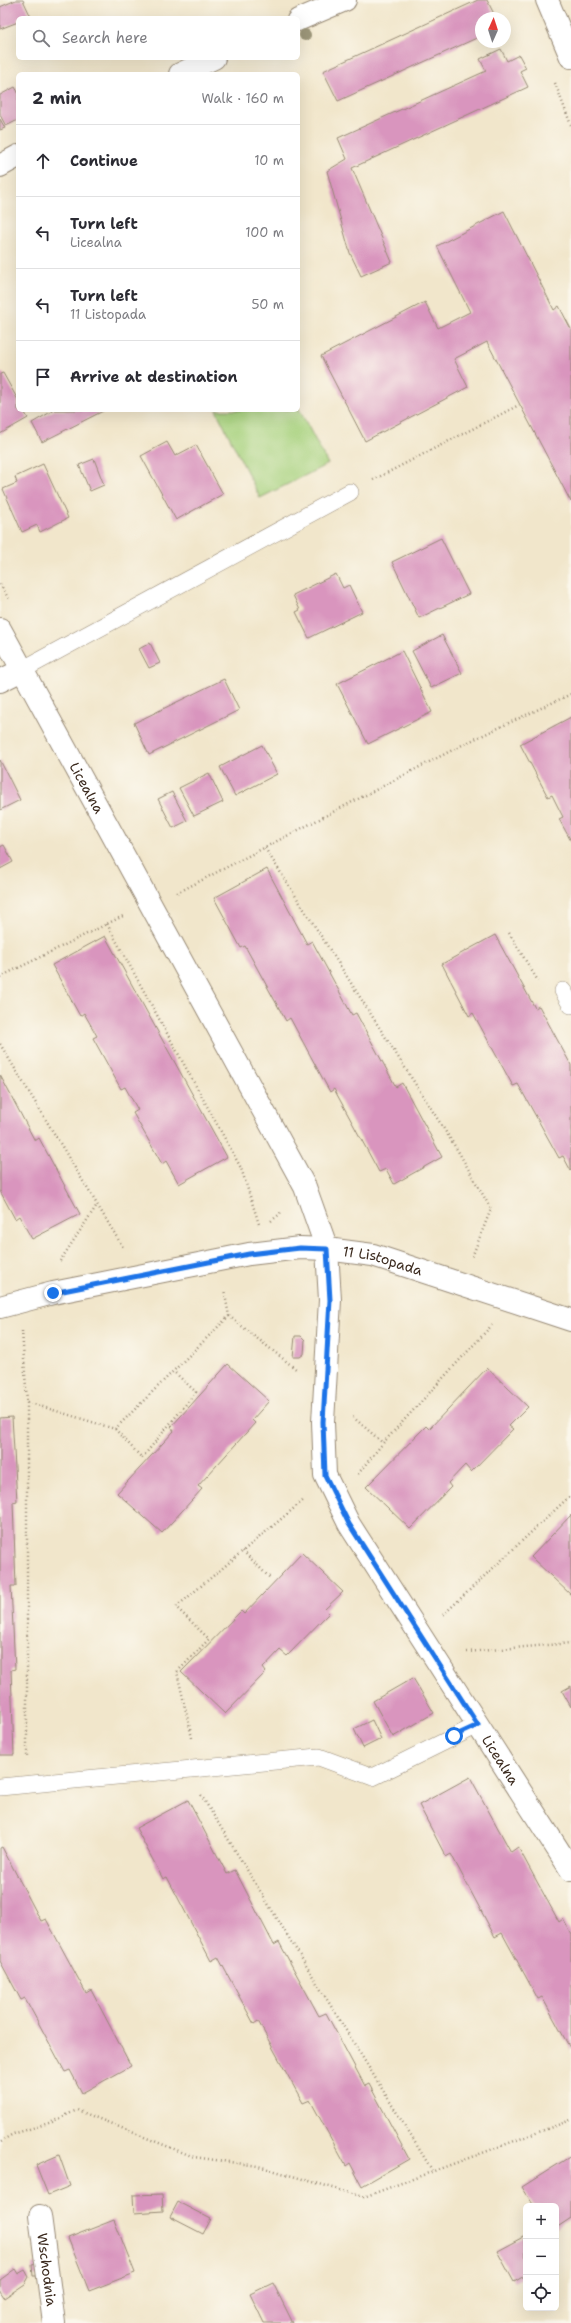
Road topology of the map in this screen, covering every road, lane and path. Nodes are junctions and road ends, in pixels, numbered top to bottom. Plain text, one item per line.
1 (345, 0) edge
2 (547, 0) edge
3 (300, 19) edge
4 (571, 57) edge
5 (210, 60) edge
6 (184, 72) edge
7 (16, 157) edge
8 (0, 166) edge
9 (519, 404) dead end
10 (376, 479) dead end
11 (350, 492) dead end
12 (0, 630) edge
13 (22, 670) junction
14 (0, 681) edge
15 (570, 696) edge
16 (265, 848) junction
17 (150, 907) junction
18 (126, 914) dead end
19 (108, 924) junction
20 (0, 977) edge
21 (0, 1044) edge
22 (97, 1205) junction
23 (261, 1228) dead end
24 (121, 1244) dead end
25 (327, 1249) junction
26 (469, 1263) dead end
27 (58, 1264) dead end
28 (223, 1283) dead end
29 (0, 1307) edge
30 (571, 1320) edge
31 (493, 1324) dead end
32 (21, 1325) dead end
33 (173, 1371) junction
34 (27, 1402) junction
35 (115, 1429) junction
36 (356, 1477) dead end
37 (571, 1495) edge
38 (309, 1496) dead end
39 (243, 1551) junction
40 (270, 1578) dead end
41 (439, 1618) dead end
42 (571, 1643) edge
43 (462, 1653) dead end
44 (478, 1725) junction
45 (192, 1738) dead end
46 (27, 1766) dead end
47 (0, 1787) edge
48 (200, 1793) dead end
49 (571, 1870) edge
50 (571, 2120) edge
51 (0, 2142) edge
52 (432, 2170) junction
53 (40, 2216) dead end
54 (54, 2323) edge

1 - 3 street
2 - 4 street
5 - 6 street
7 - 8 street
9 - 10 path
11 - 13 lane
12 - 13 street, Licealna
13 - 14 street
13 - 17 street, Licealna
15 - 16 path
16 - 17 path
16 - 26 path
17 - 25 street, Licealna
18 - 19 path
19 - 20 path
19 - 23 path
21 - 22 path
22 - 24 path
22 - 27 path
25 - 29 street, 11 Listopada
25 - 30 street, 11 Listopada
25 - 44 street, Licealna
28 - 33 path
31 - 36 path
32 - 34 path
33 - 35 path
33 - 35 path
34 - 35 path
34 - 46 path
37 - 41 path
38 - 39 path
39 - 40 path
39 - 45 path
42 - 43 path
44 - 47 lane
44 - 49 street, Licealna
48 - 52 path
50 - 52 path
51 - 52 path
53 - 54 street, Wschodnia

